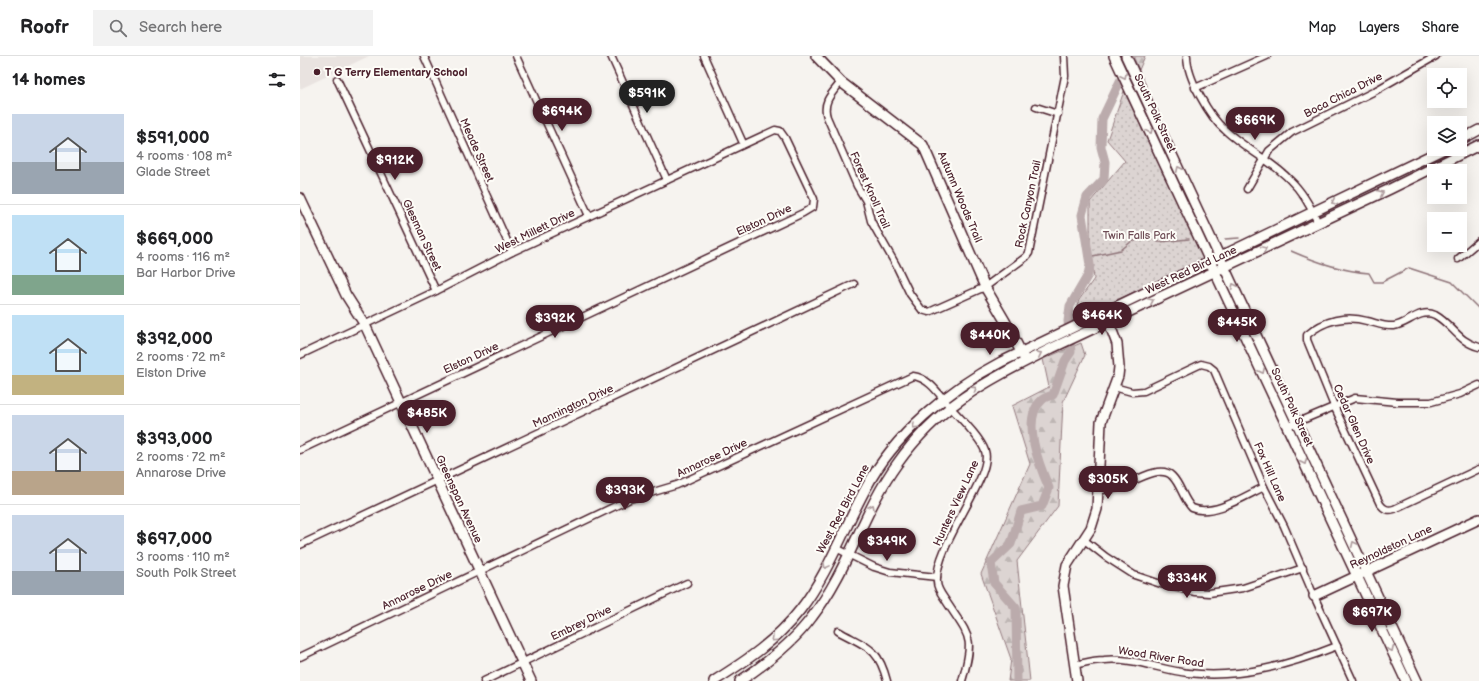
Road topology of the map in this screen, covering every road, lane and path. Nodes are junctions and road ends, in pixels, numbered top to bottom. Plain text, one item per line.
1 (424, 56) edge
2 (516, 56) edge
3 (611, 56) edge
4 (704, 56) edge
5 (816, 56) edge
6 (1064, 56) edge
7 (1114, 56) edge
8 (1126, 56) edge
9 (1187, 56) edge
10 (1267, 56) edge
11 (1436, 56) edge
12 (338, 79) dead end
13 (841, 82) junction
14 (1196, 88) junction
15 (1036, 107) dead end
16 (1058, 114) junction
17 (1479, 130) edge
18 (1467, 136) edge
19 (743, 143) junction
20 (1479, 145) edge
21 (1429, 156) edge
22 (1264, 159) junction
23 (667, 180) junction
24 (1247, 189) dead end
25 (300, 198) edge
26 (803, 212) joint
27 (1313, 212) junction
28 (589, 216) junction
29 (1318, 223) junction
30 (1479, 241) edge
31 (512, 252) junction
32 (1220, 257) junction
33 (1458, 259) dead end
34 (1211, 261) junction
35 (1225, 267) junction
36 (1216, 272) junction
37 (854, 284) dead end
38 (985, 287) junction
39 (436, 291) junction
40 (940, 307) joint
41 (1107, 316) junction
42 (364, 325) junction
43 (1479, 347) edge
44 (300, 355) edge
45 (1023, 357) junction
46 (1479, 385) edge
47 (1114, 387) junction
48 (944, 399) junction
49 (401, 402) junction
50 (1334, 406) junction
51 (950, 407) junction
52 (1297, 422) junction
53 (1288, 426) junction
54 (300, 450) edge
55 (1479, 469) edge
56 (437, 480) junction
57 (1264, 487) junction
58 (1098, 490) junction
59 (1479, 519) edge
60 (1083, 539) junction
61 (300, 546) edge
62 (836, 548) junction
63 (848, 554) junction
64 (1303, 568) junction
65 (480, 572) junction
66 (1367, 572) junction
67 (1357, 576) junction
68 (937, 577) junction
69 (687, 583) dead end
70 (1314, 596) junction
71 (800, 610) junction
72 (812, 617) junction
73 (838, 631) dead end
74 (1337, 646) junction
75 (300, 657) edge
76 (522, 662) junction
77 (1074, 665) junction
78 (484, 681) edge
79 (531, 681) edge
80 (714, 681) edge
81 (740, 681) edge
82 (887, 681) edge
83 (962, 681) edge
84 (1077, 681) edge
85 (1353, 681) edge
86 (1406, 681) edge
87 (1417, 681) edge

1 - 31 street, Meade Street
2 - 28 street
3 - 23 street
4 - 19 street
5 - 13 main road, Autumn Woods Trail
6 - 16 street, Rock Canyon Trail
7 -> 34 main road, South Polk Street
32 -> 8 main road, South Polk Street
9 - 14 street
10 - 14 street
11 - 22 street, Boca Chica Drive
12 - 39 street, Glesman Street
13 - 38 main road, Autumn Woods Trail
13 - 40 street, Forest Knoll Trail
14 - 22 street
15 - 16 street
16 - 38 street, Rock Canyon Trail
17 - 18 main road
19 - 23 street, West Millett Drive
19 - 26 street, West Millett Drive
29 -> 20 main road, West Red Bird Lane
21 -> 27 main road, West Red Bird Lane
22 - 24 street, Boca Chica Drive
22 - 27 street
23 - 28 street, West Millett Drive
25 - 42 main road, Greenspan Avenue
26 - 49 street, Elston Drive
27 - 29 street
27 - 32 main road, West Red Bird Lane
28 - 31 street, West Millett Drive
35 -> 29 main road, West Red Bird Lane
30 - 33 street
31 - 39 street, West Millett Drive
32 - 34 main road, West Red Bird Lane
32 - 35 main road, South Polk Street
34 - 36 main road, South Polk Street
34 - 41 main road, West Red Bird Lane
35 - 36 main road, West Red Bird Lane
52 -> 35 main road, South Polk Street
41 -> 36 main road, West Red Bird Lane
36 -> 53 main road, South Polk Street
37 - 56 street, Mannington Drive
38 - 40 street, Rock Canyon Trail
38 - 45 main road, Autumn Woods Trail
39 - 42 street, West Millett Drive
41 - 45 main road, West Red Bird Lane
41 - 47 main road
42 - 44 street, West Millett Drive
42 - 49 main road, Greenspan Avenue
43 - 50 street, Cedar Glen Drive
45 - 48 main road, West Red Bird Lane
51 -> 45 main road, West Red Bird Lane
46 - 50 street
47 - 57 street, Fox Hill Lane
47 - 58 main road
48 - 51 street, Annarose Drive
48 -> 62 main road, West Red Bird Lane
48 - 65 street, Annarose Drive
49 - 54 street, Elston Drive
49 - 56 main road, Greenspan Avenue
50 - 52 street
50 - 55 street, Cedar Glen Drive
63 -> 51 main road, West Red Bird Lane
51 - 68 street, Hunters View Lane
52 - 53 street
66 -> 52 main road, South Polk Street
53 -> 67 main road, South Polk Street
56 - 61 street, Mannington Drive
56 - 65 main road, Greenspan Avenue
57 - 58 street
57 - 64 street, Fox Hill Lane
58 - 60 main road
59 - 66 main road, Reynoldston Lane
60 - 64 street
60 - 77 main road
62 - 63 street
62 -> 71 main road, West Red Bird Lane
63 - 68 street
63 - 72 main road, West Red Bird Lane
64 - 70 street, Fox Hill Lane
65 - 75 street, Annarose Drive
65 - 76 main road, Greenspan Avenue
66 - 67 main road, Reynoldston Lane
66 - 87 main road, South Polk Street
67 - 70 main road, Reynoldston Lane
67 -> 86 main road, South Polk Street
68 - 83 street
69 - 76 street, Embrey Drive
70 - 74 street, Fox Hill Lane
71 - 72 main road
71 -> 80 main road, West Red Bird Lane
72 - 81 main road, West Red Bird Lane
73 - 82 street
74 - 77 street, Wood River Road
74 - 85 street, Fox Hill Lane
76 - 78 street, Embrey Drive
76 - 79 main road, Greenspan Avenue
77 - 84 main road

